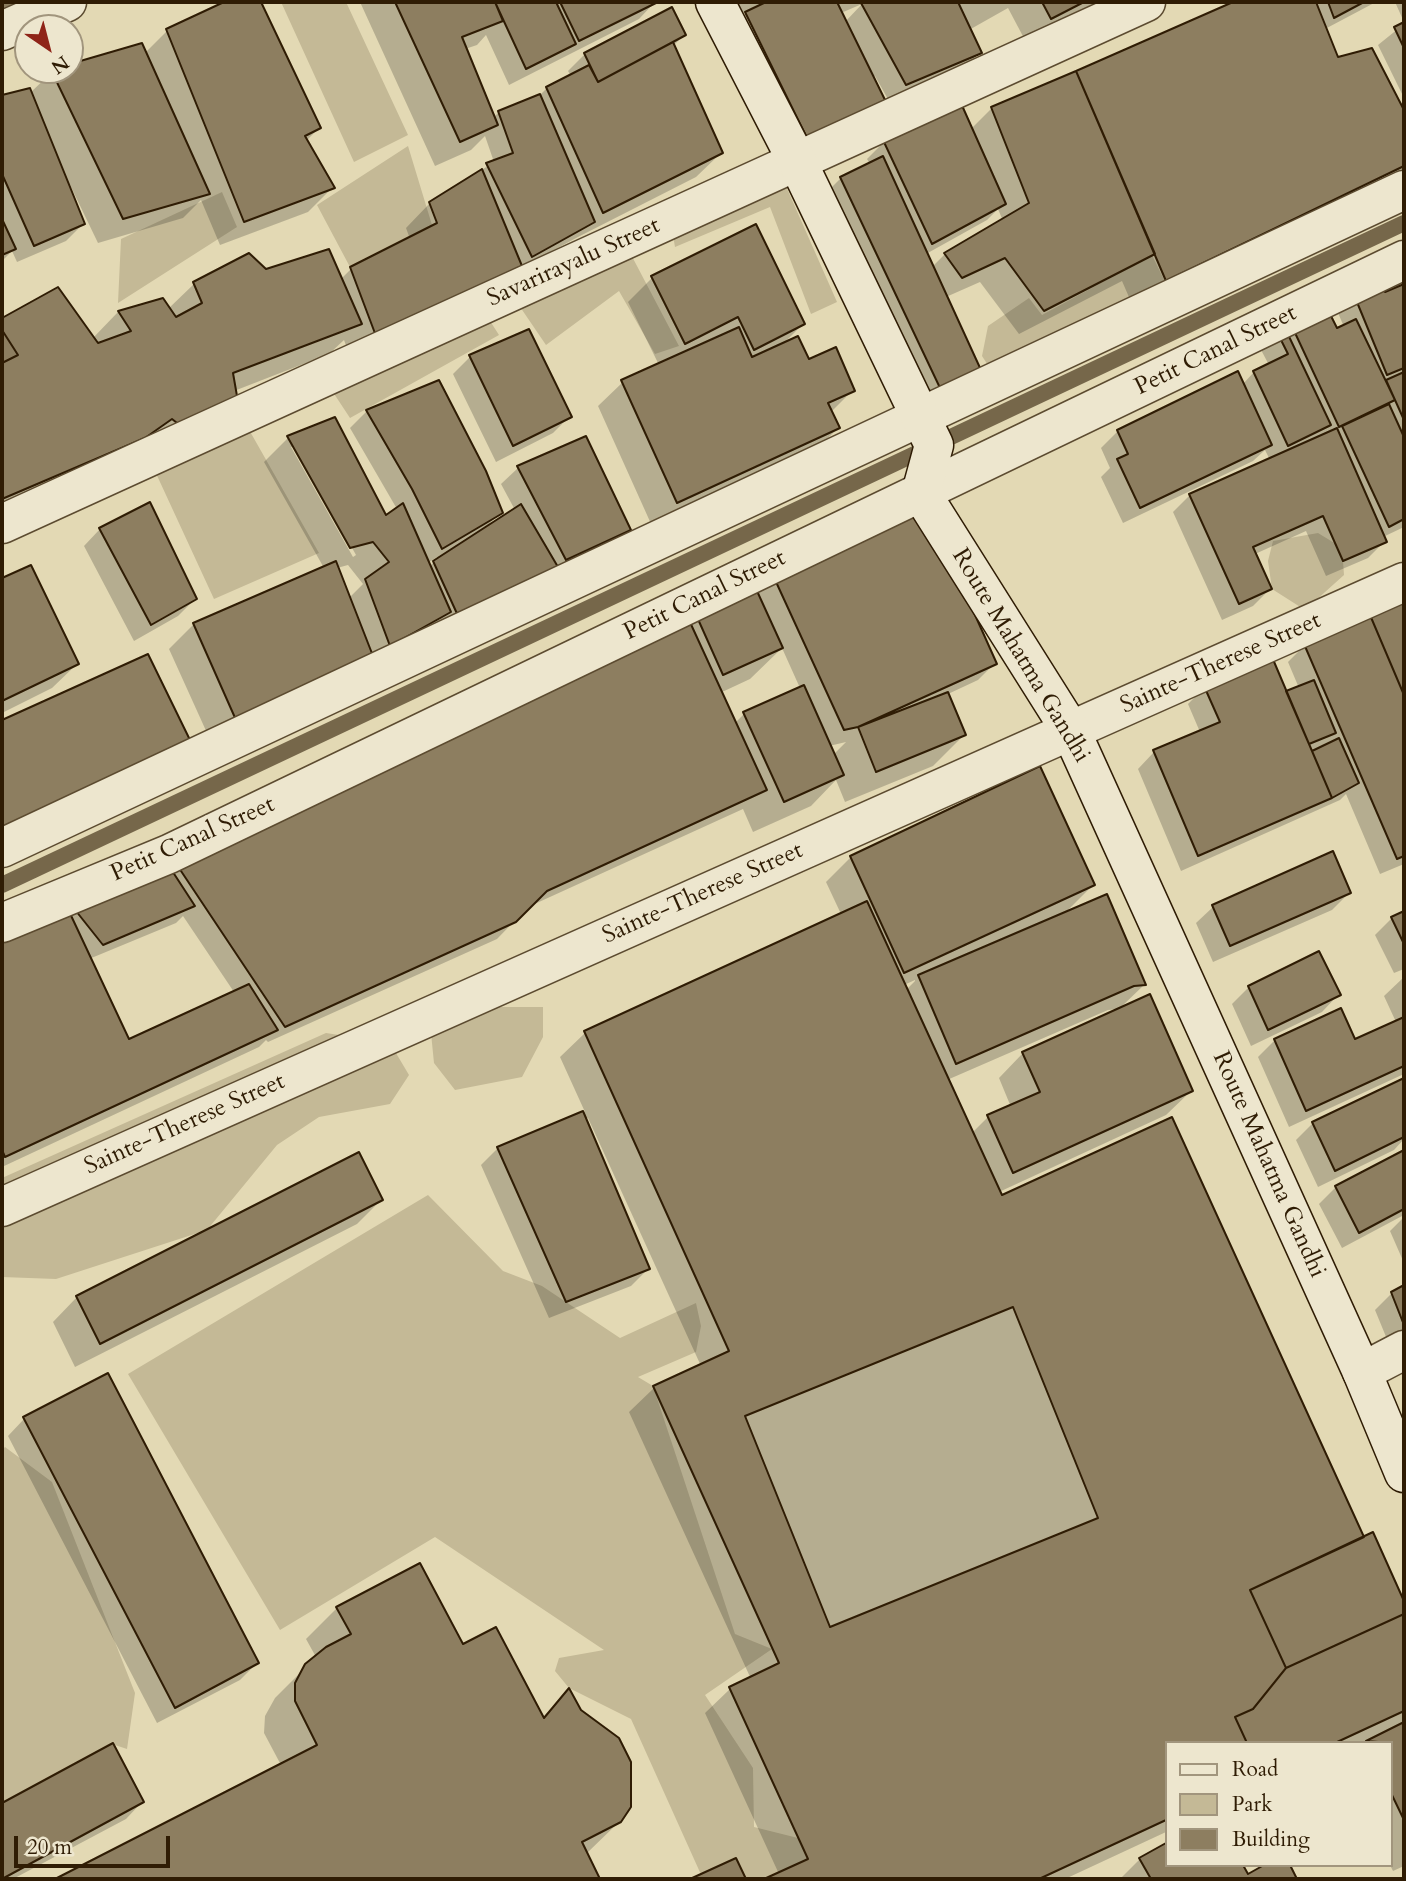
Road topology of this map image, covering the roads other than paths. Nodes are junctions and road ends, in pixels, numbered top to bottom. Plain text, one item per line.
1 (67, 2) edge
2 (715, 2) edge
3 (1146, 2) edge
4 (2, 31) edge
5 (797, 162) junction
6 (1404, 190) edge
7 (1404, 260) edge
8 (920, 416) junction
9 (921, 493) junction
10 (2, 524) edge
11 (1404, 582) edge
12 (1071, 731) junction
13 (2, 848) edge
14 (2, 923) edge
15 (2, 1207) edge
16 (1404, 1350) edge
17 (1362, 1372) junction
18 (1404, 1473) edge

1 - 4 street
2 - 5 street
3 - 5 street, Savarirayalu Street
5 - 8 street
5 - 10 street, Savarirayalu Street
6 - 8 street
7 - 9 street, Petit Canal Street
8 - 9 street
8 - 13 street
9 - 12 street, Route Mahatma Gandhi
9 - 14 street, Petit Canal Street
11 - 12 street, Sainte-Therese Street
12 - 15 street, Sainte-Therese Street
12 - 17 street, Route Mahatma Gandhi
16 - 17 street
17 - 18 street, Route Mahatma Gandhi

